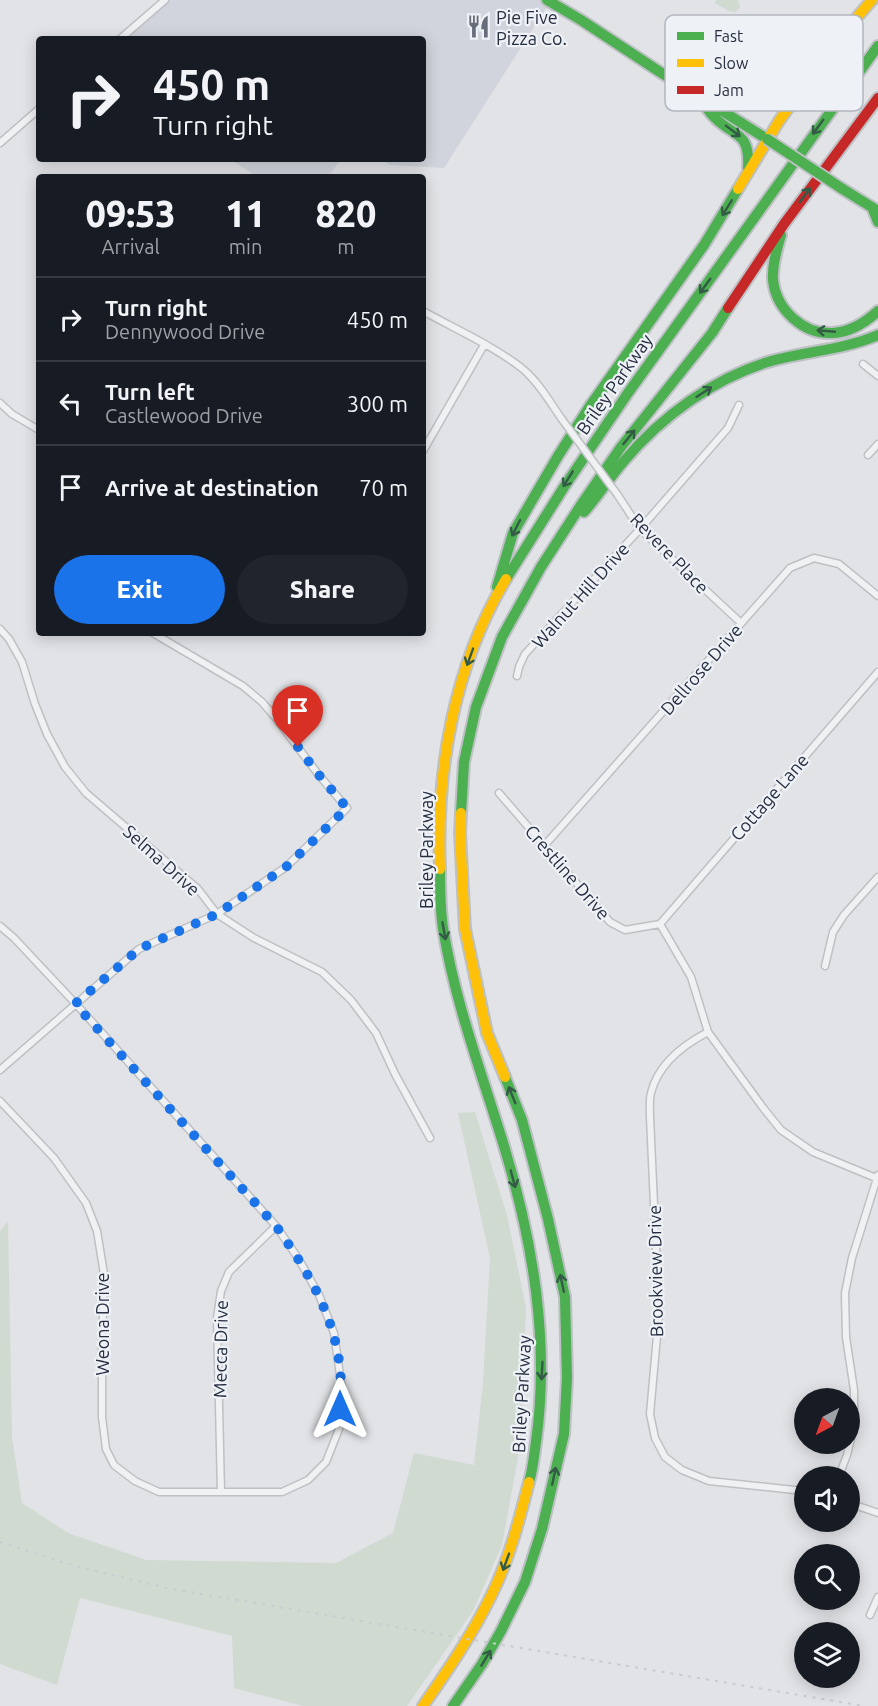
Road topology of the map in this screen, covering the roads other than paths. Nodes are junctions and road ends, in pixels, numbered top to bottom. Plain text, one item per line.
1 (165, 0) edge
2 (547, 0) edge
3 (872, 0) edge
4 (859, 15) edge
5 (123, 36) edge
6 (878, 46) edge
7 (863, 66) edge
8 (665, 75) edge
9 (878, 98) edge
10 (709, 111) edge
11 (722, 111) edge
12 (787, 111) edge
13 (830, 111) edge
14 (36, 112) edge
15 (767, 139) junction
16 (0, 143) edge
17 (747, 172) junction
18 (875, 209) edge
19 (878, 222) edge
20 (784, 224) junction
21 (878, 310) edge
22 (426, 313) edge
23 (878, 335) edge
24 (484, 345) junction
25 (863, 364) dead end
26 (878, 376) edge
27 (0, 403) edge
28 (739, 405) dead end
29 (36, 428) edge
30 (878, 444) edge
31 (426, 446) edge
32 (868, 455) dead end
33 (640, 529) junction
34 (560, 537) junction
35 (878, 596) edge
36 (493, 603) junction
37 (741, 623) junction
38 (0, 629) edge
39 (158, 636) edge
40 (878, 672) edge
41 (517, 676) dead end
42 (499, 793) dead end
43 (544, 846) junction
44 (878, 877) edge
45 (217, 914) junction
46 (660, 924) junction
47 (0, 926) edge
48 (825, 966) dead end
49 (75, 1004) junction
50 (708, 1032) junction
51 (0, 1070) edge
52 (0, 1101) edge
53 (430, 1138) dead end
54 (877, 1177) edge
55 (276, 1226) junction
56 (842, 1466) edge
57 (794, 1490) edge
58 (221, 1492) junction
59 (860, 1507) edge
60 (878, 1513) edge
61 (878, 1597) edge
62 (870, 1615) dead end
63 (423, 1706) edge
64 (453, 1706) edge

1 - 5 street
2 - 8 main road
3 - 4 main road
6 -> 7 main road, Briley Parkway
20 -> 9 main road, Briley Parkway
10 -> 17 main road
11 - 15 main road
12 - 15 main road
13 -> 36 main road, Briley Parkway
14 - 16 street
15 - 17 main road
15 - 18 main road, bridge
17 -> 36 main road
18 - 19 main road
21 -> 20 main road
34 -> 20 main road, Briley Parkway
22 - 24 street, Revere Place
34 -> 23 main road
24 - 31 street
24 - 33 street, Revere Place, bridge
25 - 26 street
27 - 29 street
28 - 33 street, Walnut Hill Drive
30 - 32 street
33 - 37 street, Revere Place
33 - 41 street, Walnut Hill Drive
64 -> 34 main road, Briley Parkway
35 - 37 street, Dellrose Drive
36 -> 63 main road, Briley Parkway
37 - 43 street, Dellrose Drive
38 - 45 street, Selma Drive
39 - 45 street
40 - 46 street, Cottage Lane
42 - 43 street, Crestline Drive
43 - 46 street, Crestline Drive
44 - 48 street
45 - 49 street
45 - 53 street, Selma Drive
46 - 50 street
47 - 49 street, Weona Drive
49 - 51 street
49 - 55 street, Weona Drive
50 - 54 street
50 - 57 street, Brookview Drive
52 - 58 street, Weona Drive
54 - 56 street
55 - 58 street, Mecca Drive
55 - 58 street, Weona Drive
59 - 60 street
61 - 62 street

